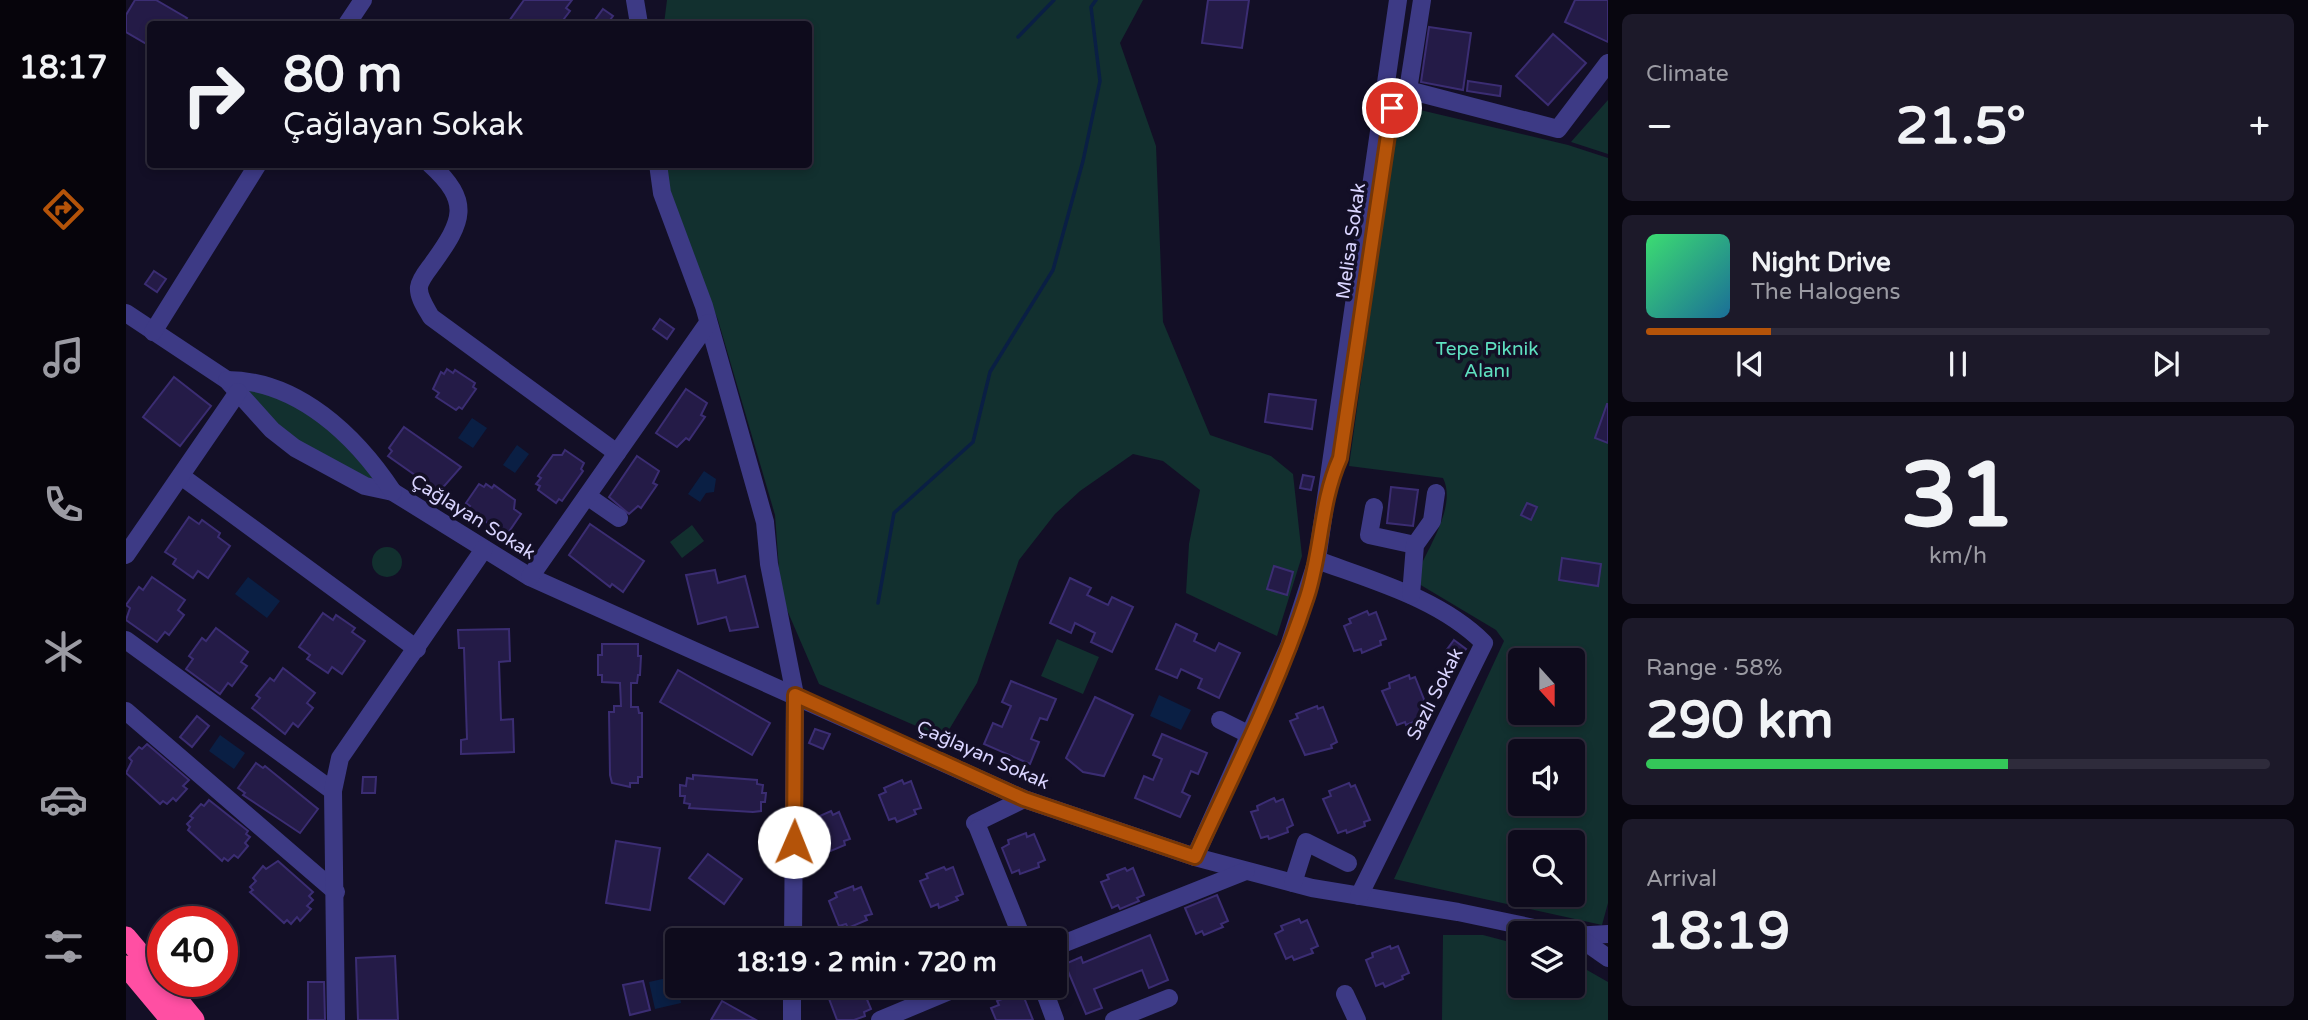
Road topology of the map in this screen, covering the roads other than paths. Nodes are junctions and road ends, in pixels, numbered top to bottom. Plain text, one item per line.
1 (363, 0) edge
2 (635, 0) edge
3 (1398, 0) edge
4 (1408, 0) edge
5 (1422, 0) edge
6 (349, 21) edge
7 (638, 21) edge
8 (1608, 63) edge
9 (256, 168) edge
10 (434, 168) edge
11 (659, 168) edge
12 (126, 313) edge
13 (709, 323) junction
14 (153, 332) junction
15 (232, 386) junction
16 (617, 453) junction
17 (181, 476) junction
18 (1327, 486) junction
19 (393, 492) junction
20 (1436, 493) dead end
21 (587, 496) junction
22 (1374, 507) dead end
23 (619, 518) dead end
24 (1415, 545) junction
25 (484, 549) junction
26 (126, 555) edge
27 (1317, 560) junction
28 (530, 576) junction
29 (1411, 595) junction
30 (126, 640) edge
31 (418, 649) junction
32 (795, 695) junction
33 (126, 711) edge
34 (1220, 720) dead end
35 (1250, 735) junction
36 (333, 791) junction
37 (1024, 799) junction
38 (1195, 857) junction
39 (1348, 863) dead end
40 (1246, 871) junction
41 (1293, 883) junction
42 (336, 892) junction
43 (1359, 896) junction
44 (1508, 924) edge
45 (793, 928) edge
46 (1018, 928) edge
47 (1608, 934) edge
48 (1585, 935) edge
49 (126, 937) edge
50 (1067, 942) edge
51 (1585, 943) edge
52 (1608, 958) edge
53 (147, 963) edge
54 (126, 966) edge
55 (1345, 994) dead end
56 (175, 997) edge
57 (792, 998) edge
58 (933, 998) edge
59 (1047, 998) edge
60 (1169, 998) dead end
61 (1141, 1015) edge
62 (171, 1020) edge
63 (194, 1020) edge
64 (336, 1020) edge
65 (792, 1020) edge
66 (880, 1020) edge
67 (1055, 1020) edge
68 (1114, 1020) edge
69 (1357, 1020) edge

1 - 6 street
2 - 7 street
3 - 18 street, Melisa Sokak
4 - 18 street, Melisa Sokak
5 - 8 street
9 - 14 street
10 - 16 street
11 - 13 street
12 - 14 street
13 - 16 street
13 - 32 street
14 - 15 street
15 - 17 street
15 - 19 street
15 - 19 street
16 - 21 street
17 - 26 street
17 - 31 street
18 - 27 street, Melisa Sokak
19 - 25 street, Çağlayan Sokak
20 - 24 street
21 - 23 street
21 - 28 street
22 - 24 street
24 - 29 street
25 - 28 street, Çağlayan Sokak
25 - 31 street
27 - 29 street, Sazlı Sokak
27 - 35 street, Melisa Sokak
28 - 32 street, Çağlayan Sokak
29 - 43 street, Sazlı Sokak
30 - 36 street
31 - 36 street
32 - 37 street, Çağlayan Sokak
32 - 45 street
33 - 42 street
34 - 35 street
35 - 38 street, Melisa Sokak
36 - 42 street
37 - 38 street, Çağlayan Sokak
37 - 46 street
38 - 40 street, Çağlayan Sokak
39 - 41 street
40 - 41 street, Çağlayan Sokak
40 - 50 street
41 - 43 street, Çağlayan Sokak
42 - 64 street
43 - 44 street, Çağlayan Sokak
47 - 48 street
49 - 53 highway
51 - 52 street
54 - 62 highway
55 - 69 street
56 - 63 highway
57 - 65 street
58 - 66 street
59 - 67 street
60 - 61 street
61 - 68 street

